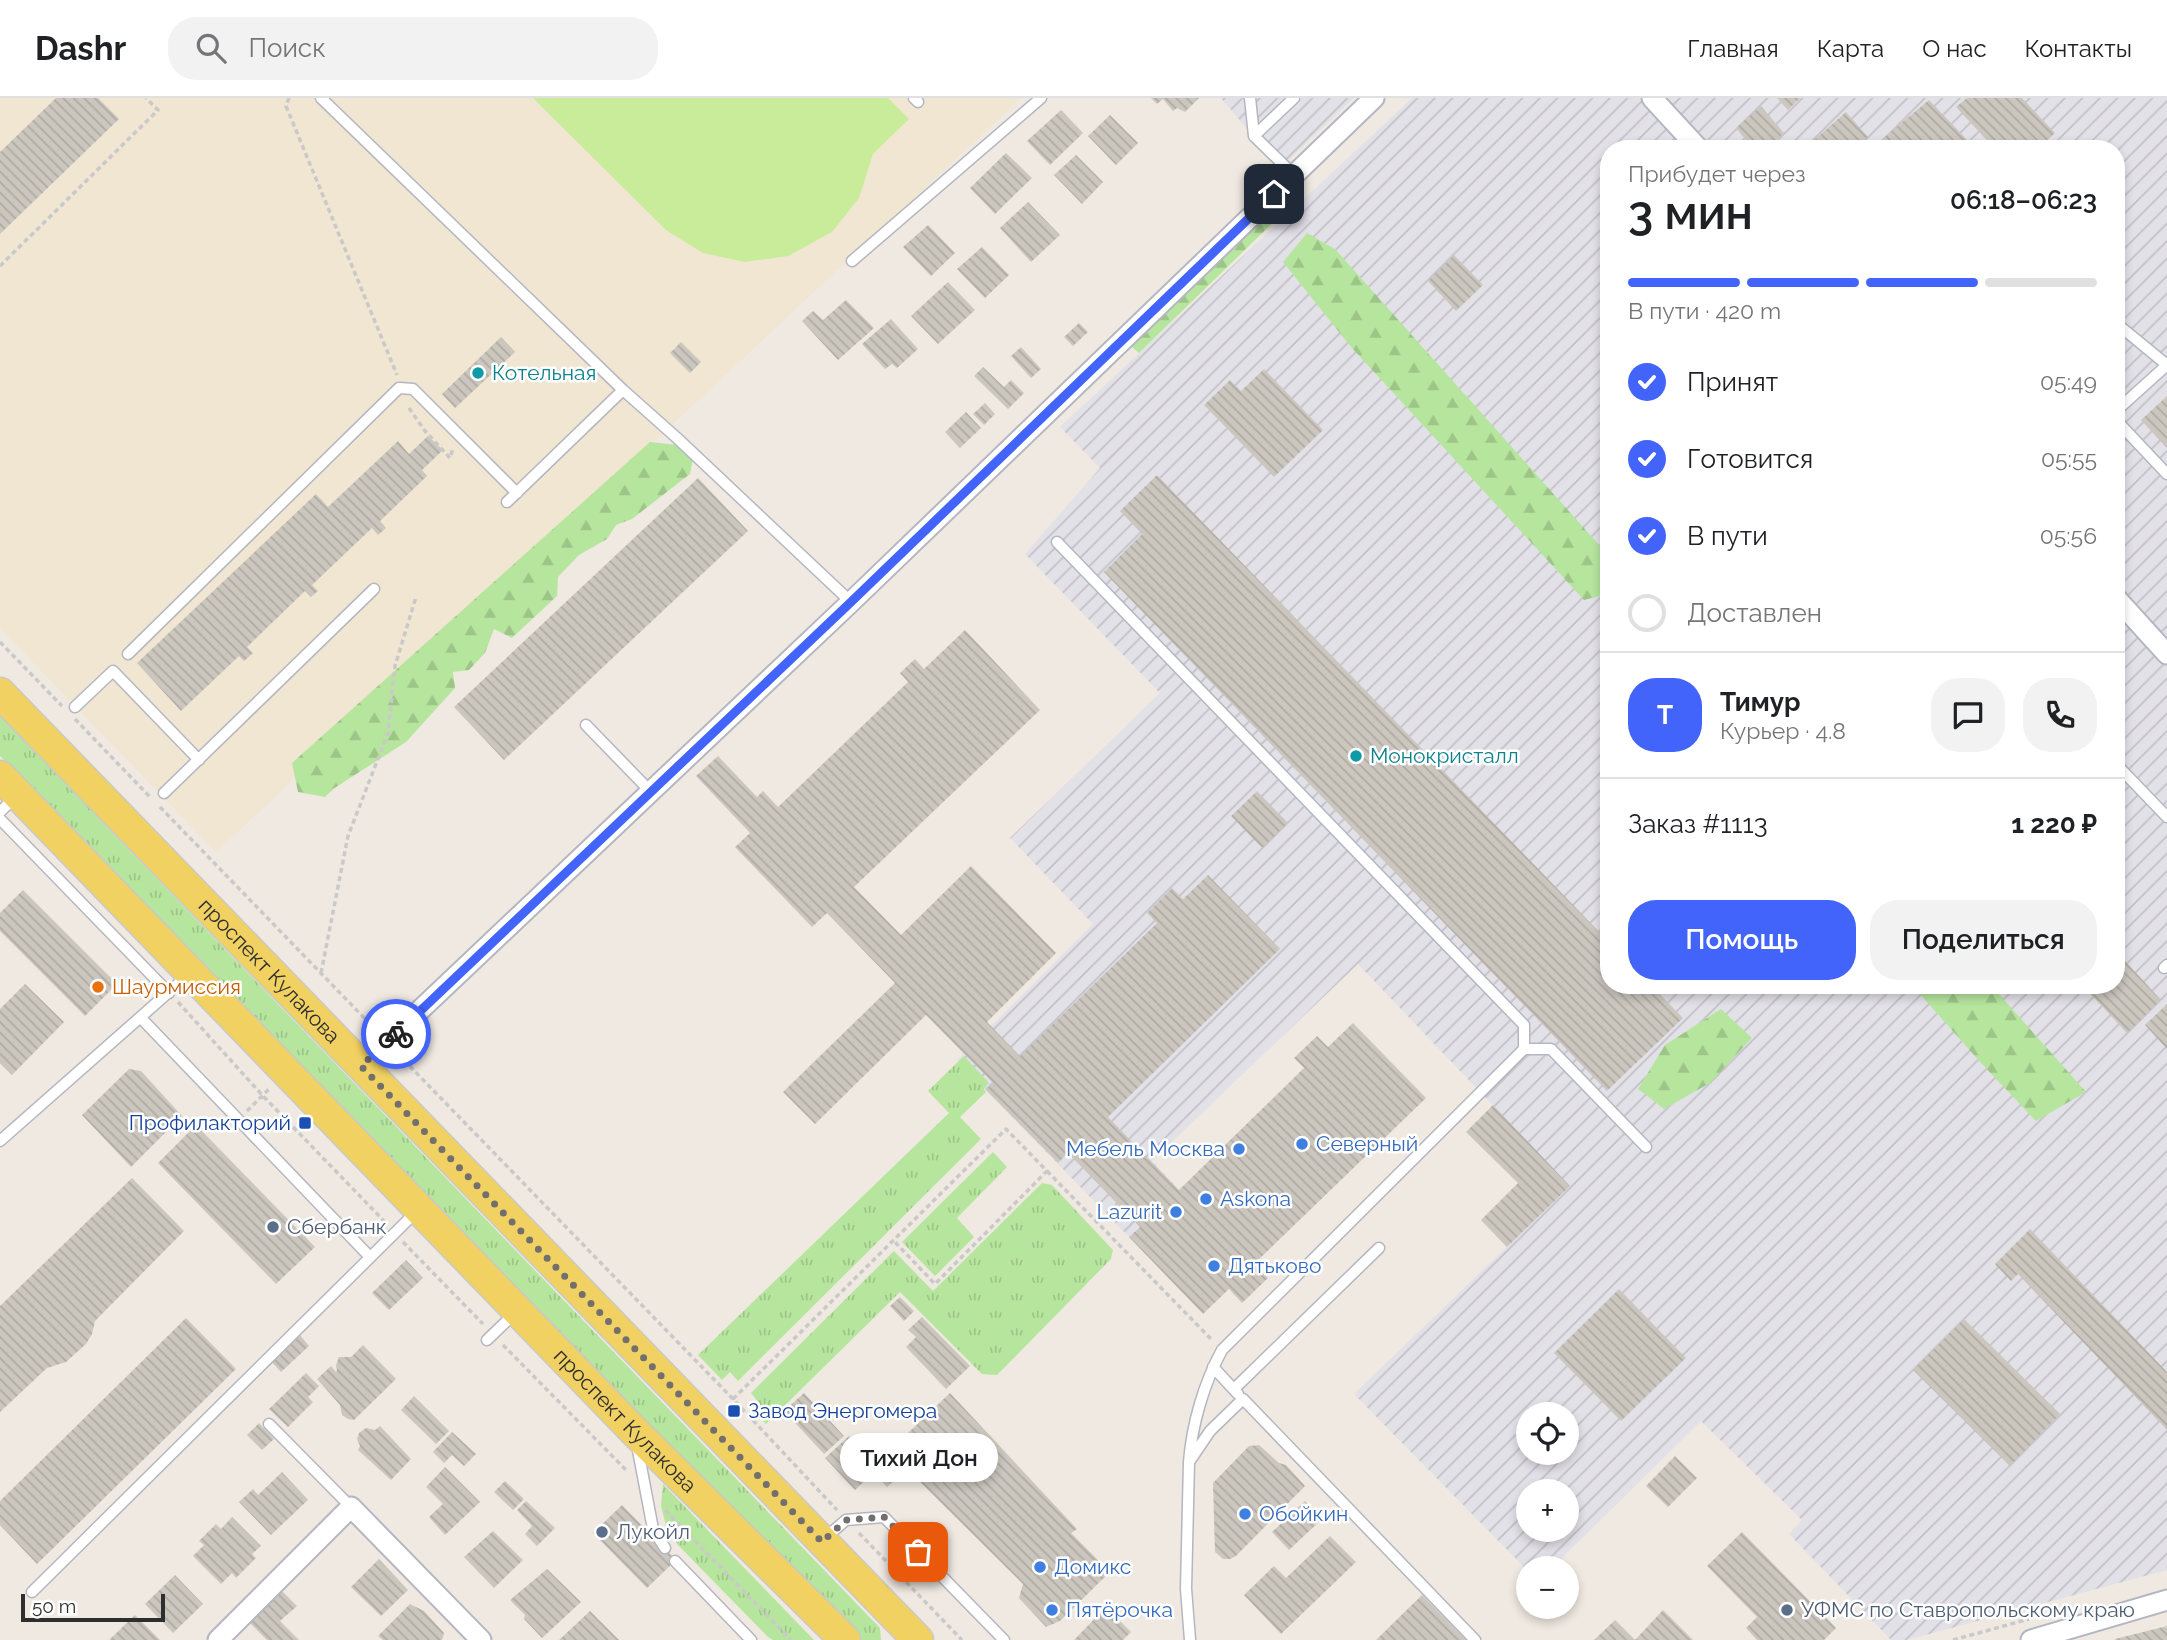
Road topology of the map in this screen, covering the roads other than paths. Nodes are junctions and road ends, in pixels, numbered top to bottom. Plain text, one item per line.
1 (321, 98) edge
2 (1041, 98) edge
3 (1250, 98) edge
4 (1294, 98) edge
5 (1374, 98) edge
6 (1652, 98) edge
7 (1254, 136) junction
8 (1691, 140) edge
9 (1294, 175) junction
10 (852, 261) dead end
11 (2125, 330) edge
12 (2167, 365) edge
13 (623, 390) junction
14 (2125, 403) edge
15 (2125, 430) edge
16 (2167, 474) edge
17 (517, 493) junction
18 (507, 502) dead end
19 (1057, 542) dead end
20 (374, 589) dead end
21 (851, 602) junction
22 (2125, 608) edge
23 (128, 654) dead end
24 (2167, 654) edge
25 (0, 693) edge
26 (75, 707) dead end
27 (586, 725) dead end
28 (199, 760) junction
29 (2125, 773) edge
30 (650, 792) junction
31 (164, 793) dead end
32 (6, 794) edge
33 (2167, 817) edge
34 (0, 819) edge
35 (180, 983) junction
36 (141, 1018) junction
37 (1524, 1049) junction
38 (361, 1066) junction
39 (0, 1141) edge
40 (1646, 1147) dead end
41 (419, 1209) junction
42 (1379, 1248) dead end
43 (370, 1257) junction
44 (518, 1311) junction
45 (490, 1337) road end
46 (1213, 1367) junction
47 (1234, 1389) junction
48 (1243, 1399) junction
49 (270, 1424) dead end
50 (634, 1431) junction
51 (1189, 1462) junction
52 (351, 1507) junction
53 (822, 1542) junction
54 (665, 1548) dead end
55 (675, 1561) dead end
56 (32, 1592) dead end
57 (2167, 1600) edge
58 (218, 1640) edge
59 (481, 1640) edge
60 (751, 1640) edge
61 (845, 1640) edge
62 (918, 1640) edge
63 (1004, 1640) edge
64 (1190, 1640) edge
65 (1475, 1640) edge
66 (2031, 1640) edge

1 - 13 lane
2 - 10 lane
3 - 7 lane
4 - 7 lane
5 - 9 street
6 - 8 street
7 - 9 lane
9 - 21 street
11 - 12 lane
12 - 14 lane
13 - 17 lane
13 - 21 lane
15 - 16 lane
17 - 18 lane
17 - 23 lane
19 - 37 lane
20 - 28 lane
21 - 30 street
22 - 24 street
25 - 38 main road, проспект Кулакова
26 - 28 lane
27 - 30 lane
28 - 31 lane
29 - 33 lane
30 - 38 street
32 - 35 main road, проспект Кулакова
34 - 35 lane
35 - 36 lane
35 - 41 main road, проспект Кулакова
36 - 39 lane
36 - 43 lane
37 - 40 lane
37 - 46 lane
38 - 53 main road, проспект Кулакова
41 - 43 lane
41 - 44 main road, проспект Кулакова
42 - 47 lane
43 - 56 lane
44 - 45 lane
44 - 50 main road, проспект Кулакова
46 - 47 lane
46 - 51 lane
47 - 48 lane
48 - 51 lane
48 - 65 lane
49 - 52 lane
50 - 54 lane
50 - 61 main road, проспект Кулакова
51 - 64 lane
52 - 58 street
52 - 59 street
53 - 62 main road, проспект Кулакова
53 - 63 lane
55 - 60 lane
57 - 66 street

